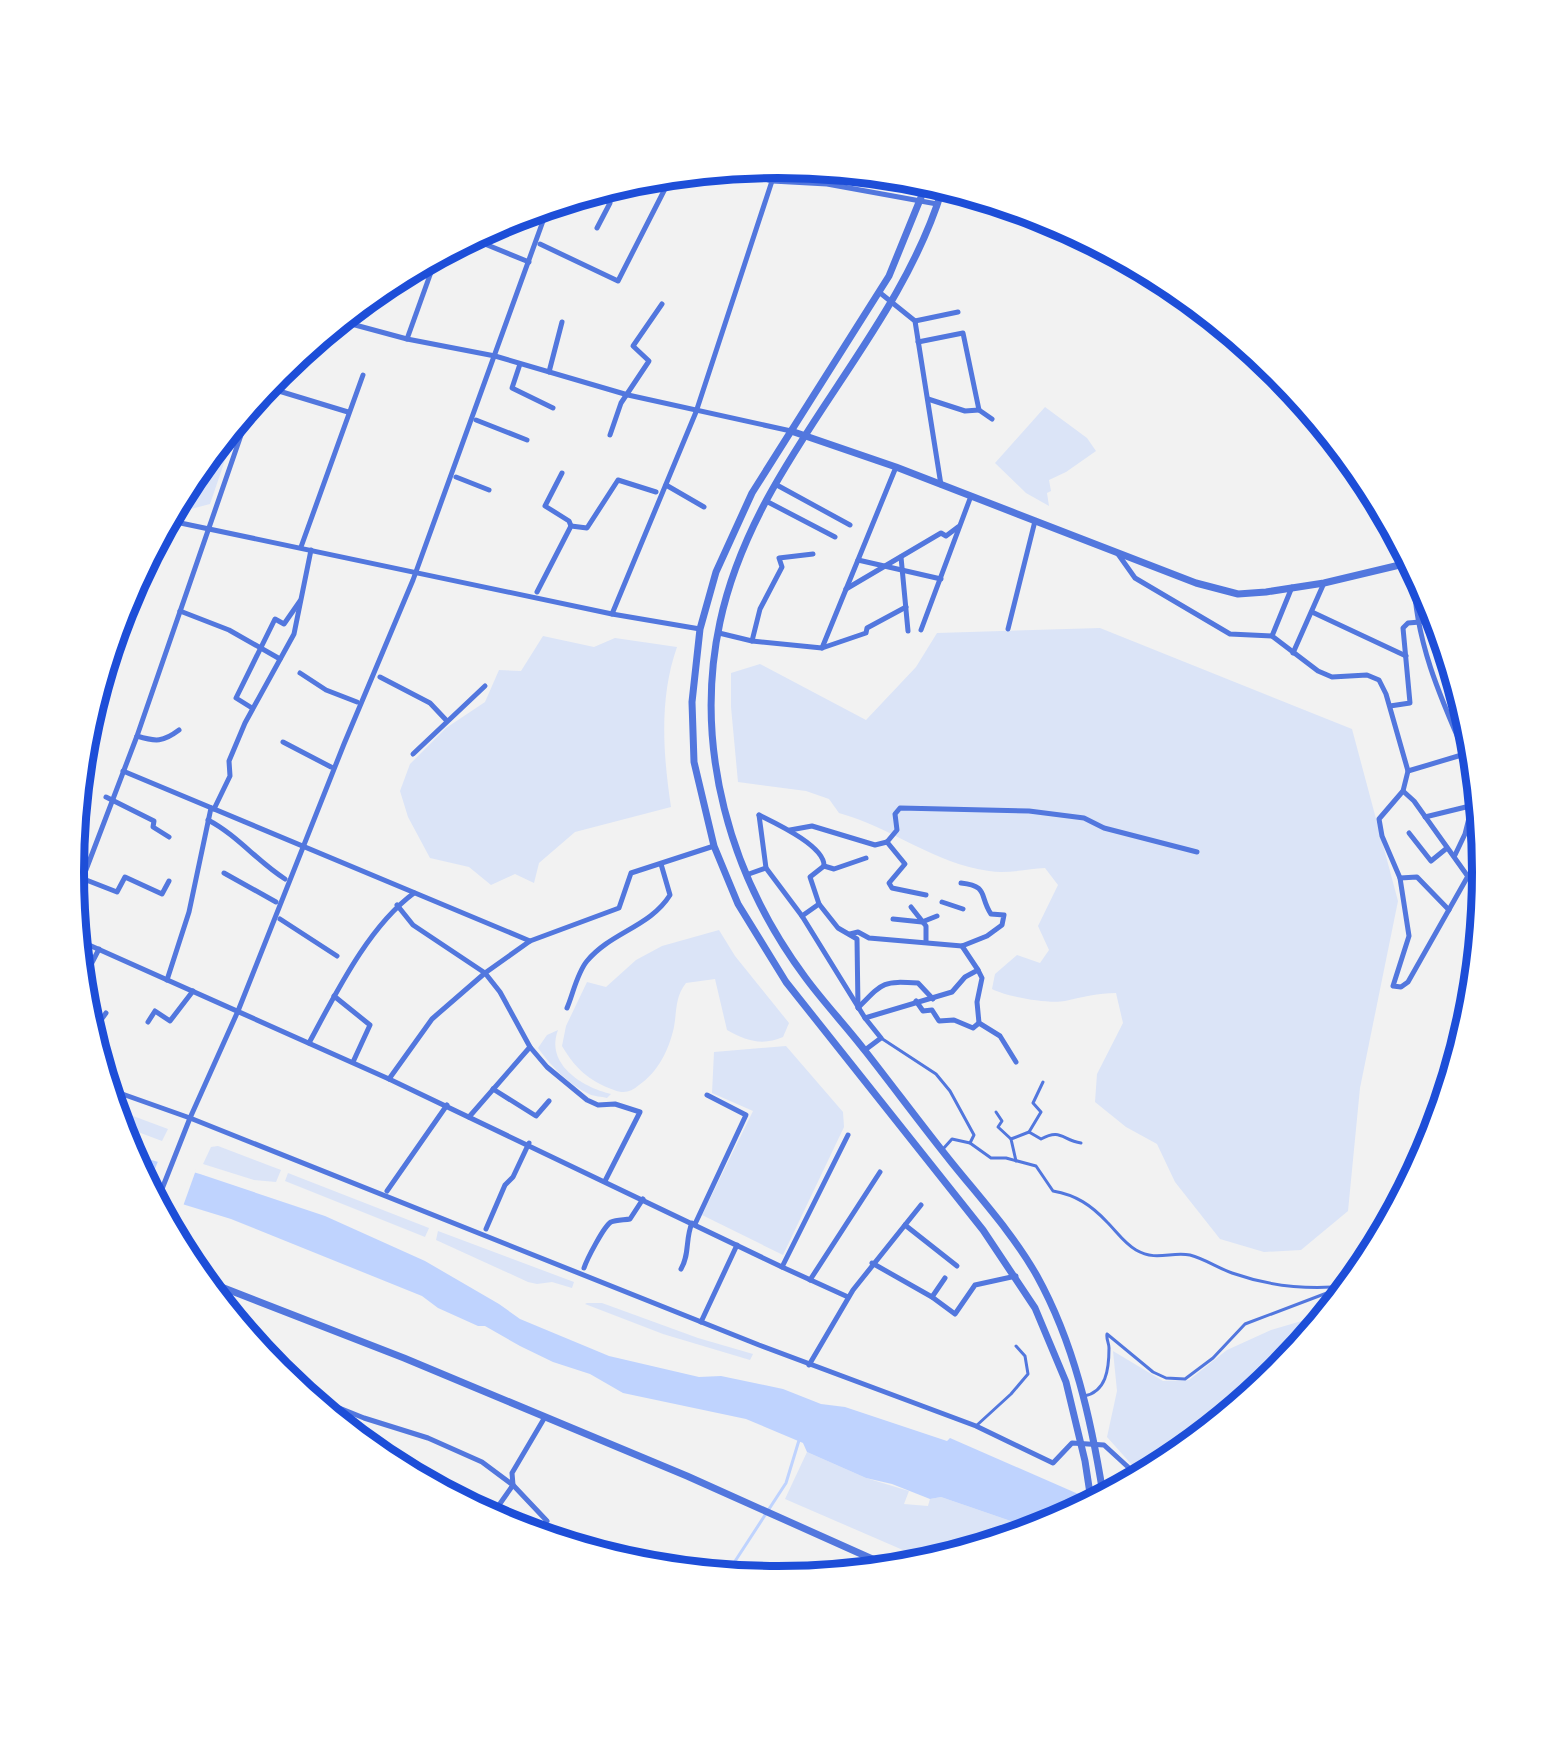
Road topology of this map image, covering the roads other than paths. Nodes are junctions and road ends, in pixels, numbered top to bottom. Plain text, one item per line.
1 (773, 178) edge
2 (764, 179) edge
3 (772, 181) junction
4 (665, 188) edge
5 (923, 194) edge
6 (939, 198) edge
7 (604, 201) edge
8 (921, 201) junction
9 (937, 204) junction
10 (544, 219) edge
11 (597, 228) dead end
12 (484, 244) edge
13 (540, 244) dead end
14 (529, 262) junction
15 (432, 271) edge
16 (879, 292) junction
17 (891, 300) junction
18 (662, 304) dead end
19 (958, 312) dead end
20 (651, 318) junction
21 (915, 321) junction
22 (562, 322) dead end
23 (353, 324) edge
24 (657, 324) dead end
25 (408, 339) junction
26 (918, 342) junction
27 (495, 356) junction
28 (520, 364) junction
29 (549, 372) junction
30 (363, 375) dead end
31 (279, 390) edge
32 (628, 396) junction
33 (928, 399) junction
34 (553, 408) dead end
35 (979, 410) junction
36 (348, 412) junction
37 (696, 412) junction
38 (992, 418) dead end
39 (476, 420) dead end
40 (242, 431) edge
41 (791, 431) junction
42 (610, 435) dead end
43 (805, 436) junction
44 (527, 440) dead end
45 (896, 467) junction
46 (562, 473) dead end
47 (456, 477) dead end
48 (775, 484) junction
49 (666, 485) junction
50 (941, 485) junction
51 (489, 490) dead end
52 (656, 492) dead end
53 (971, 496) junction
54 (766, 501) junction
55 (704, 507) dead end
56 (1035, 521) junction
57 (179, 523) edge
58 (850, 525) dead end
59 (571, 526) junction
60 (960, 526) junction
61 (209, 529) junction
62 (835, 537) dead end
63 (301, 547) junction
64 (311, 550) junction
65 (813, 554) dead end
66 (1118, 554) junction
67 (901, 557) junction
68 (858, 560) junction
69 (1399, 565) edge
70 (885, 566) junction
71 (902, 570) junction
72 (415, 573) junction
73 (941, 579) junction
74 (1324, 583) junction
75 (1292, 587) junction
76 (846, 589) junction
77 (537, 592) dead end
78 (303, 598) junction
79 (1418, 604) edge
80 (906, 607) junction
81 (180, 611) junction
82 (1312, 612) junction
83 (612, 614) junction
84 (1420, 622) junction
85 (700, 629) junction
86 (1008, 629) dead end
87 (921, 630) dead end
88 (908, 631) dead end
89 (719, 633) junction
90 (1272, 636) junction
91 (752, 641) junction
92 (261, 648) junction
93 (822, 648) junction
94 (1293, 653) junction
95 (1406, 656) junction
96 (280, 659) junction
97 (300, 673) dead end
98 (380, 677) dead end
99 (485, 686) dead end
100 (357, 702) dead end
101 (1389, 706) junction
102 (252, 708) junction
103 (447, 721) junction
104 (179, 730) dead end
105 (137, 736) junction
106 (1459, 739) edge
107 (283, 742) dead end
108 (413, 754) dead end
109 (1462, 755) edge
110 (331, 767) dead end
111 (123, 771) junction
112 (1408, 771) junction
113 (1403, 791) junction
114 (110, 798) junction
115 (1469, 806) edge
116 (212, 808) junction
117 (1469, 811) edge
118 (1425, 817) junction
119 (208, 820) junction
120 (790, 830) junction
121 (1409, 833) dead end
122 (169, 837) dead end
123 (887, 842) junction
124 (304, 846) junction
125 (714, 846) junction
126 (1447, 848) junction
127 (1197, 852) dead end
128 (1455, 855) junction
129 (866, 858) dead end
130 (661, 864) junction
131 (824, 866) junction
132 (766, 868) junction
133 (224, 873) dead end
134 (746, 875) junction
135 (84, 876) edge
136 (1468, 876) junction
137 (1400, 878) junction
138 (84, 879) edge
139 (285, 879) dead end
140 (1472, 879) edge
141 (169, 881) dead end
142 (961, 883) dead end
143 (414, 892) junction
144 (926, 895) dead end
145 (276, 902) dead end
146 (942, 902) dead end
147 (819, 903) junction
148 (397, 905) junction
149 (911, 907) dead end
150 (963, 909) dead end
151 (1449, 910) junction
152 (802, 916) junction
153 (937, 916) dead end
154 (280, 919) dead end
155 (893, 919) dead end
156 (924, 921) junction
157 (850, 934) junction
158 (530, 941) junction
159 (926, 942) junction
160 (88, 944) edge
161 (962, 946) junction
162 (99, 949) junction
163 (336, 956) dead end
164 (90, 966) edge
165 (978, 970) junction
166 (485, 973) junction
167 (167, 980) junction
168 (193, 991) junction
169 (334, 996) junction
170 (933, 999) junction
171 (916, 1001) junction
172 (567, 1008) dead end
173 (858, 1008) junction
174 (238, 1011) junction
175 (106, 1013) dead end
176 (865, 1018) junction
177 (100, 1021) edge
178 (148, 1022) dead end
179 (979, 1023) junction
180 (881, 1038) junction
181 (309, 1042) junction
182 (530, 1047) junction
183 (865, 1050) junction
184 (353, 1062) junction
185 (1016, 1062) dead end
186 (390, 1079) junction
187 (1043, 1082) dead end
188 (493, 1089) junction
189 (120, 1093) edge
190 (707, 1095) dead end
191 (549, 1101) dead end
192 (447, 1105) junction
193 (996, 1112) dead end
194 (469, 1117) junction
195 (190, 1118) junction
196 (1029, 1132) junction
197 (848, 1135) dead end
198 (1011, 1139) junction
199 (529, 1143) junction
200 (970, 1143) junction
201 (1081, 1143) dead end
202 (942, 1150) junction
203 (1016, 1161) junction
204 (880, 1172) dead end
205 (605, 1180) junction
206 (162, 1190) edge
207 (387, 1191) dead end
208 (643, 1199) junction
209 (921, 1205) dead end
210 (693, 1224) junction
211 (905, 1225) junction
212 (486, 1229) dead end
213 (737, 1245) junction
214 (872, 1263) junction
215 (957, 1266) dead end
216 (782, 1267) junction
217 (584, 1268) dead end
218 (681, 1269) dead end
219 (1016, 1276) junction
220 (945, 1278) dead end
221 (810, 1280) junction
222 (221, 1287) edge
223 (1335, 1287) edge
224 (1331, 1291) edge
225 (848, 1297) junction
226 (932, 1297) junction
227 (701, 1322) junction
228 (1016, 1346) dead end
229 (809, 1365) junction
230 (1082, 1396) junction
231 (336, 1406) edge
232 (545, 1417) junction
233 (976, 1426) junction
234 (1081, 1444) junction
235 (1095, 1444) junction
236 (1128, 1467) dead end
237 (513, 1485) junction
238 (1101, 1486) edge
239 (1090, 1492) edge
240 (497, 1507) edge
241 (547, 1521) dead end
242 (874, 1560) edge

1 - 3 street
2 - 3 street
3 - 8 street
3 - 37 street
4 - 13 street
5 - 8 street
6 - 9 street
7 - 11 street
8 - 9 street
8 - 16 street
9 - 17 street
10 - 14 street
12 - 14 street
14 - 27 street
15 - 25 street
16 - 17 street
16 - 41 street
17 - 21 street
17 - 43 street
18 - 20 street
19 - 21 street
20 - 24 street
20 - 32 street
21 - 26 street
22 - 29 street
23 - 25 street
25 - 27 street
26 - 33 street
26 - 35 street
27 - 28 street
27 - 72 street
28 - 29 street
28 - 34 street
29 - 32 street
30 - 36 street
31 - 36 street
32 - 37 street
32 - 42 street
33 - 35 street
33 - 50 street
35 - 38 street
36 - 63 street
37 - 41 street
37 - 49 street
39 - 44 street
40 - 61 street
41 - 43 street
41 - 85 street
43 - 45 street
43 - 48 street
45 - 50 street
45 - 68 street
46 - 59 street
47 - 51 street
48 - 54 street
48 - 58 street
49 - 55 street
49 - 83 street
50 - 53 street
52 - 59 street
53 - 56 street
53 - 60 street
54 - 62 street
54 - 89 street
56 - 66 street
56 - 86 street
57 - 61 street
59 - 77 street
60 - 67 street
60 - 73 street
61 - 63 street
61 - 81 street
63 - 64 street
64 - 72 street
64 - 78 street
65 - 91 street
66 - 75 street
66 - 90 street
67 - 70 street
67 - 71 street
68 - 70 street
68 - 76 street
69 - 74 street
70 - 71 street
70 - 76 street
71 - 73 street
71 - 80 street
72 - 83 street
72 - 124 street
73 - 87 street
74 - 75 street
74 - 82 street
75 - 90 street
76 - 93 street
78 - 92 street
78 - 96 street
79 - 84 street
80 - 88 street
80 - 93 street
81 - 92 street
81 - 105 street
82 - 94 street
82 - 95 street
83 - 85 street
84 - 95 street
84 - 106 street
85 - 125 street
89 - 91 street
89 - 134 street
90 - 94 street
91 - 93 street
92 - 96 street
92 - 102 street
94 - 101 street
95 - 101 street
96 - 102 street
97 - 100 street
98 - 103 street
99 - 103 street
101 - 112 street
102 - 116 street
103 - 108 street
104 - 105 street
105 - 111 street
107 - 110 street
109 - 112 street
111 - 114 street
111 - 116 street
112 - 113 street
113 - 118 street
113 - 137 street
114 - 122 street
114 - 135 street
115 - 118 street
116 - 119 street
116 - 124 street
117 - 128 street
118 - 126 street
119 - 139 street
119 - 167 street
120 - 123 street
120 - 131 street
120 - 132 street
121 - 126 street
123 - 127 street
123 - 144 street
124 - 143 street
124 - 174 street
125 - 130 street
125 - 219 street
126 - 128 street
128 - 136 street
129 - 131 street
130 - 158 street
130 - 172 street
131 - 147 street
132 - 134 street
132 - 152 street
133 - 145 street
134 - 183 street
136 - 140 street
136 - 151 street
137 - 151 street
137 - 151 street
138 - 141 street
142 - 161 street
143 - 148 street
143 - 158 street
146 - 150 street
147 - 152 street
147 - 157 street
148 - 166 street
148 - 169 street
149 - 156 street
152 - 173 street
153 - 156 street
154 - 163 street
155 - 156 street
156 - 159 street
157 - 159 street
157 - 173 street
158 - 166 street
159 - 161 street
160 - 162 street
161 - 165 street
162 - 164 street
162 - 167 street
165 - 170 street
165 - 179 street
166 - 182 street
166 - 186 street
167 - 168 street
168 - 174 street
168 - 178 street
169 - 181 street
169 - 184 street
170 - 171 street
170 - 173 street
171 - 176 street
171 - 179 street
173 - 176 street
174 - 181 street
174 - 195 street
175 - 177 street
176 - 180 street
179 - 185 street
180 - 183 street
180 - 200 lane
181 - 184 street
182 - 188 street
182 - 205 street
183 - 202 street
184 - 186 street
186 - 192 street
187 - 196 lane
188 - 191 street
188 - 194 street
189 - 195 street
190 - 210 street
192 - 194 street
192 - 207 street
193 - 198 lane
194 - 199 street
195 - 206 street
195 - 227 street
196 - 198 lane
196 - 201 lane
197 - 216 street
198 - 203 lane
199 - 205 street
199 - 212 street
200 - 202 lane
200 - 203 lane
202 - 230 street
203 - 223 lane
204 - 221 street
205 - 208 street
208 - 210 street
208 - 217 street
209 - 211 street
210 - 213 street
210 - 218 street
211 - 214 street
211 - 215 street
213 - 216 street
213 - 227 street
214 - 225 street
214 - 226 street
216 - 221 street
219 - 226 street
219 - 234 street
220 - 226 street
221 - 225 street
222 - 232 street
224 - 230 lane
225 - 229 street
227 - 229 street
228 - 233 lane
229 - 233 street
230 - 235 street
231 - 237 street
232 - 237 street
232 - 242 street
233 - 234 street
234 - 235 street
234 - 239 street
235 - 236 street
235 - 238 street
237 - 240 street
237 - 241 street

